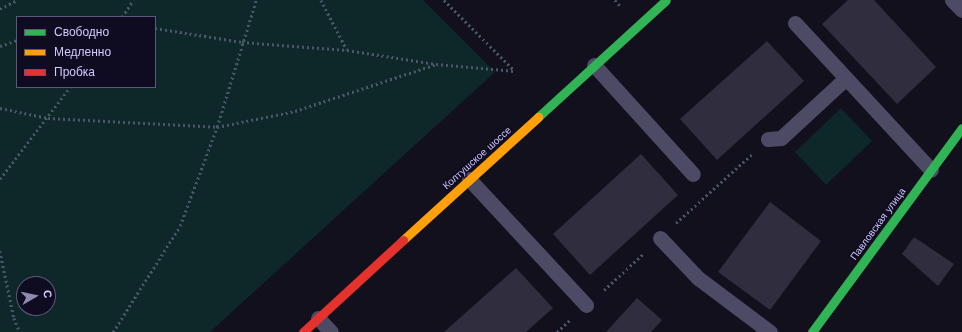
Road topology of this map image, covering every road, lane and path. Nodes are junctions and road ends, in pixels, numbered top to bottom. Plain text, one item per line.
1 (17, 0) edge
2 (133, 0) edge
3 (256, 0) edge
4 (321, 0) edge
5 (444, 0) edge
6 (666, 0) edge
7 (952, 0) edge
8 (0, 9) edge
9 (962, 10) edge
10 (123, 16) edge
11 (795, 23) dead end
12 (156, 28) edge
13 (16, 40) edge
14 (242, 42) junction
15 (0, 46) edge
16 (347, 50) junction
17 (436, 64) junction
18 (594, 65) junction
19 (846, 78) junction
20 (69, 88) edge
21 (0, 108) edge
22 (48, 118) junction
23 (217, 127) junction
24 (962, 128) edge
25 (768, 139) joint
26 (932, 170) junction
27 (693, 174) dead end
28 (0, 179) edge
29 (469, 179) junction
30 (660, 238) junction
31 (0, 251) edge
32 (586, 305) junction
33 (318, 318) junction
34 (20, 332) edge
35 (113, 332) edge
36 (302, 332) edge
37 (331, 332) edge
38 (557, 332) edge
39 (770, 332) edge
40 (812, 332) edge

1 - 8 path
2 - 10 path
3 - 14 path
4 - 16 path
5 - 17 path
6 - 18 main road, Колтушское шоссе
7 - 9 lane
11 - 19 lane
12 - 14 path
13 - 15 path
14 - 16 path
14 - 23 path
16 - 17 path
17 - 23 path
18 - 27 lane
18 - 29 main road, Колтушское шоссе
19 - 25 lane
19 - 26 lane
20 - 22 path
21 - 22 path
22 - 23 path
22 - 28 path
23 - 35 path
24 - 26 main road, Павловская улица
25 - 30 path
26 - 40 main road, Павловская улица
29 - 32 lane
29 - 33 main road, Колтушское шоссе
30 - 32 path
30 - 39 lane
31 - 34 path
32 - 38 path
33 - 36 main road, Колтушское шоссе
33 - 37 lane

